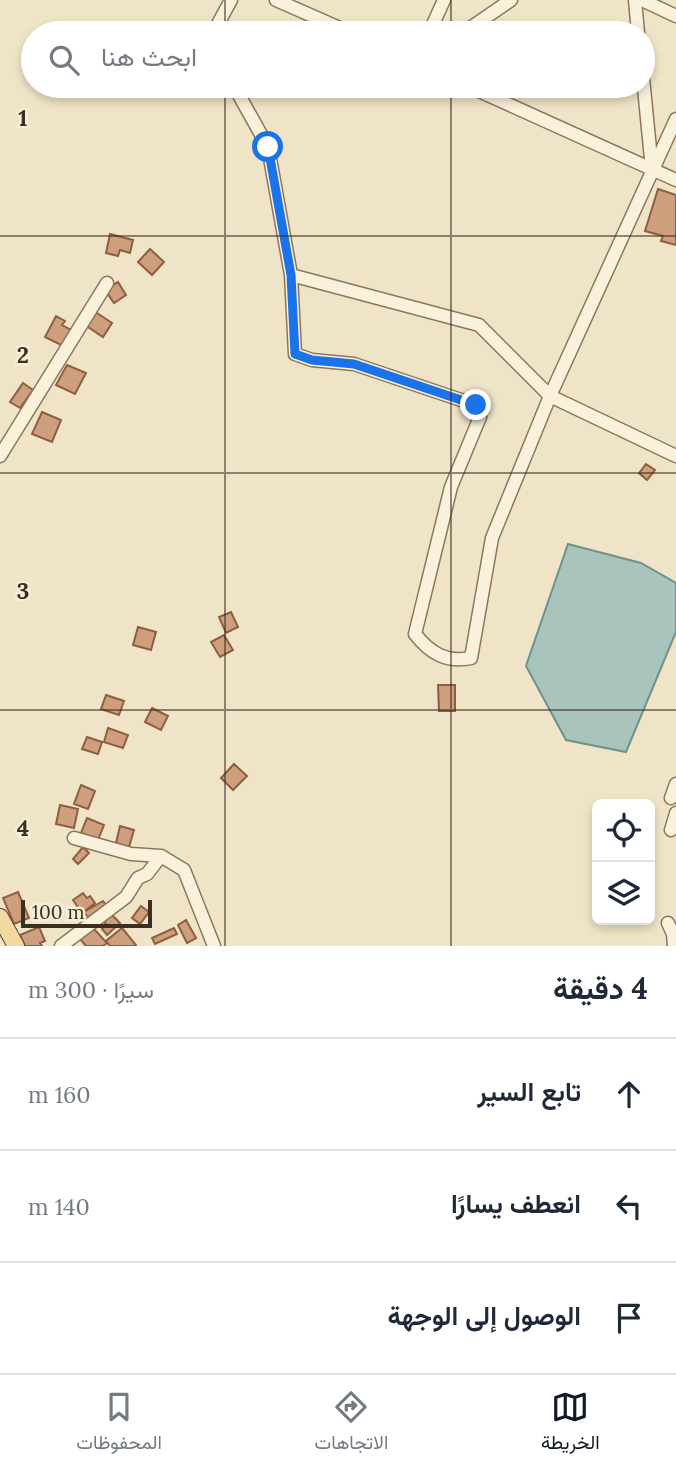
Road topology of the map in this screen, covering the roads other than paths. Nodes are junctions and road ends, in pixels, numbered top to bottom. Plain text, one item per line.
1 (231, 0) edge
2 (276, 0) edge
3 (444, 0) edge
4 (511, 0) edge
5 (635, 0) edge
6 (642, 0) edge
7 (676, 16) edge
8 (220, 21) edge
9 (324, 21) edge
10 (434, 21) edge
11 (480, 21) edge
12 (637, 21) edge
13 (241, 98) edge
14 (494, 98) edge
15 (645, 98) edge
16 (676, 119) edge
17 (652, 170) junction
18 (676, 180) edge
19 (291, 275) junction
20 (107, 283) dead end
21 (550, 396) junction
22 (0, 456) edge
23 (676, 456) edge
24 (676, 813) edge
25 (671, 830) dead end
26 (74, 838) dead end
27 (161, 856) junction
28 (0, 917) edge
29 (668, 923) dead end
30 (16, 946) edge
31 (61, 946) edge
32 (214, 946) edge
33 (674, 946) edge

1 - 8 street
2 - 9 street
3 - 10 street
4 - 11 street
5 - 12 street
6 - 7 street
13 - 19 street
14 - 17 street
15 - 17 street
16 - 17 street
17 - 18 street
17 - 21 street
19 - 21 street
19 - 21 street
20 - 22 street
21 - 23 street
24 - 25 street
26 - 27 street
27 - 31 street
27 - 32 street
28 - 30 main road
29 - 33 street

